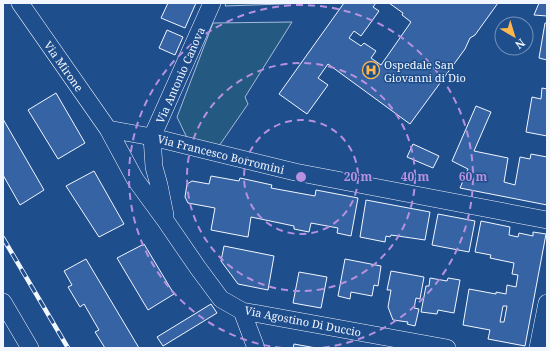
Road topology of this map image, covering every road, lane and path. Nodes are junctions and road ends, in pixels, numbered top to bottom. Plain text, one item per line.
1 (20, 3) edge
2 (212, 3) edge
3 (108, 129) junction
4 (152, 137) junction
5 (165, 220) junction
6 (547, 220) edge
7 (3, 302) edge
8 (547, 303) edge
9 (242, 310) junction
10 (30, 348) edge
11 (256, 348) edge
12 (447, 348) edge
13 (538, 348) edge

1 - 3 street, Via Mirone
2 - 4 street, Via Antonio Canova
3 - 4 street, Via Francesco Borromini
3 - 5 street, Via Agostino Di Duccio
4 - 5 street, Via Antonio Canova
4 - 6 street, Via Francesco Borromini
5 - 9 street, Via Agostino Di Duccio
7 - 10 street
8 - 13 street
9 - 11 street
9 - 12 street, Via Agostino Di Duccio

